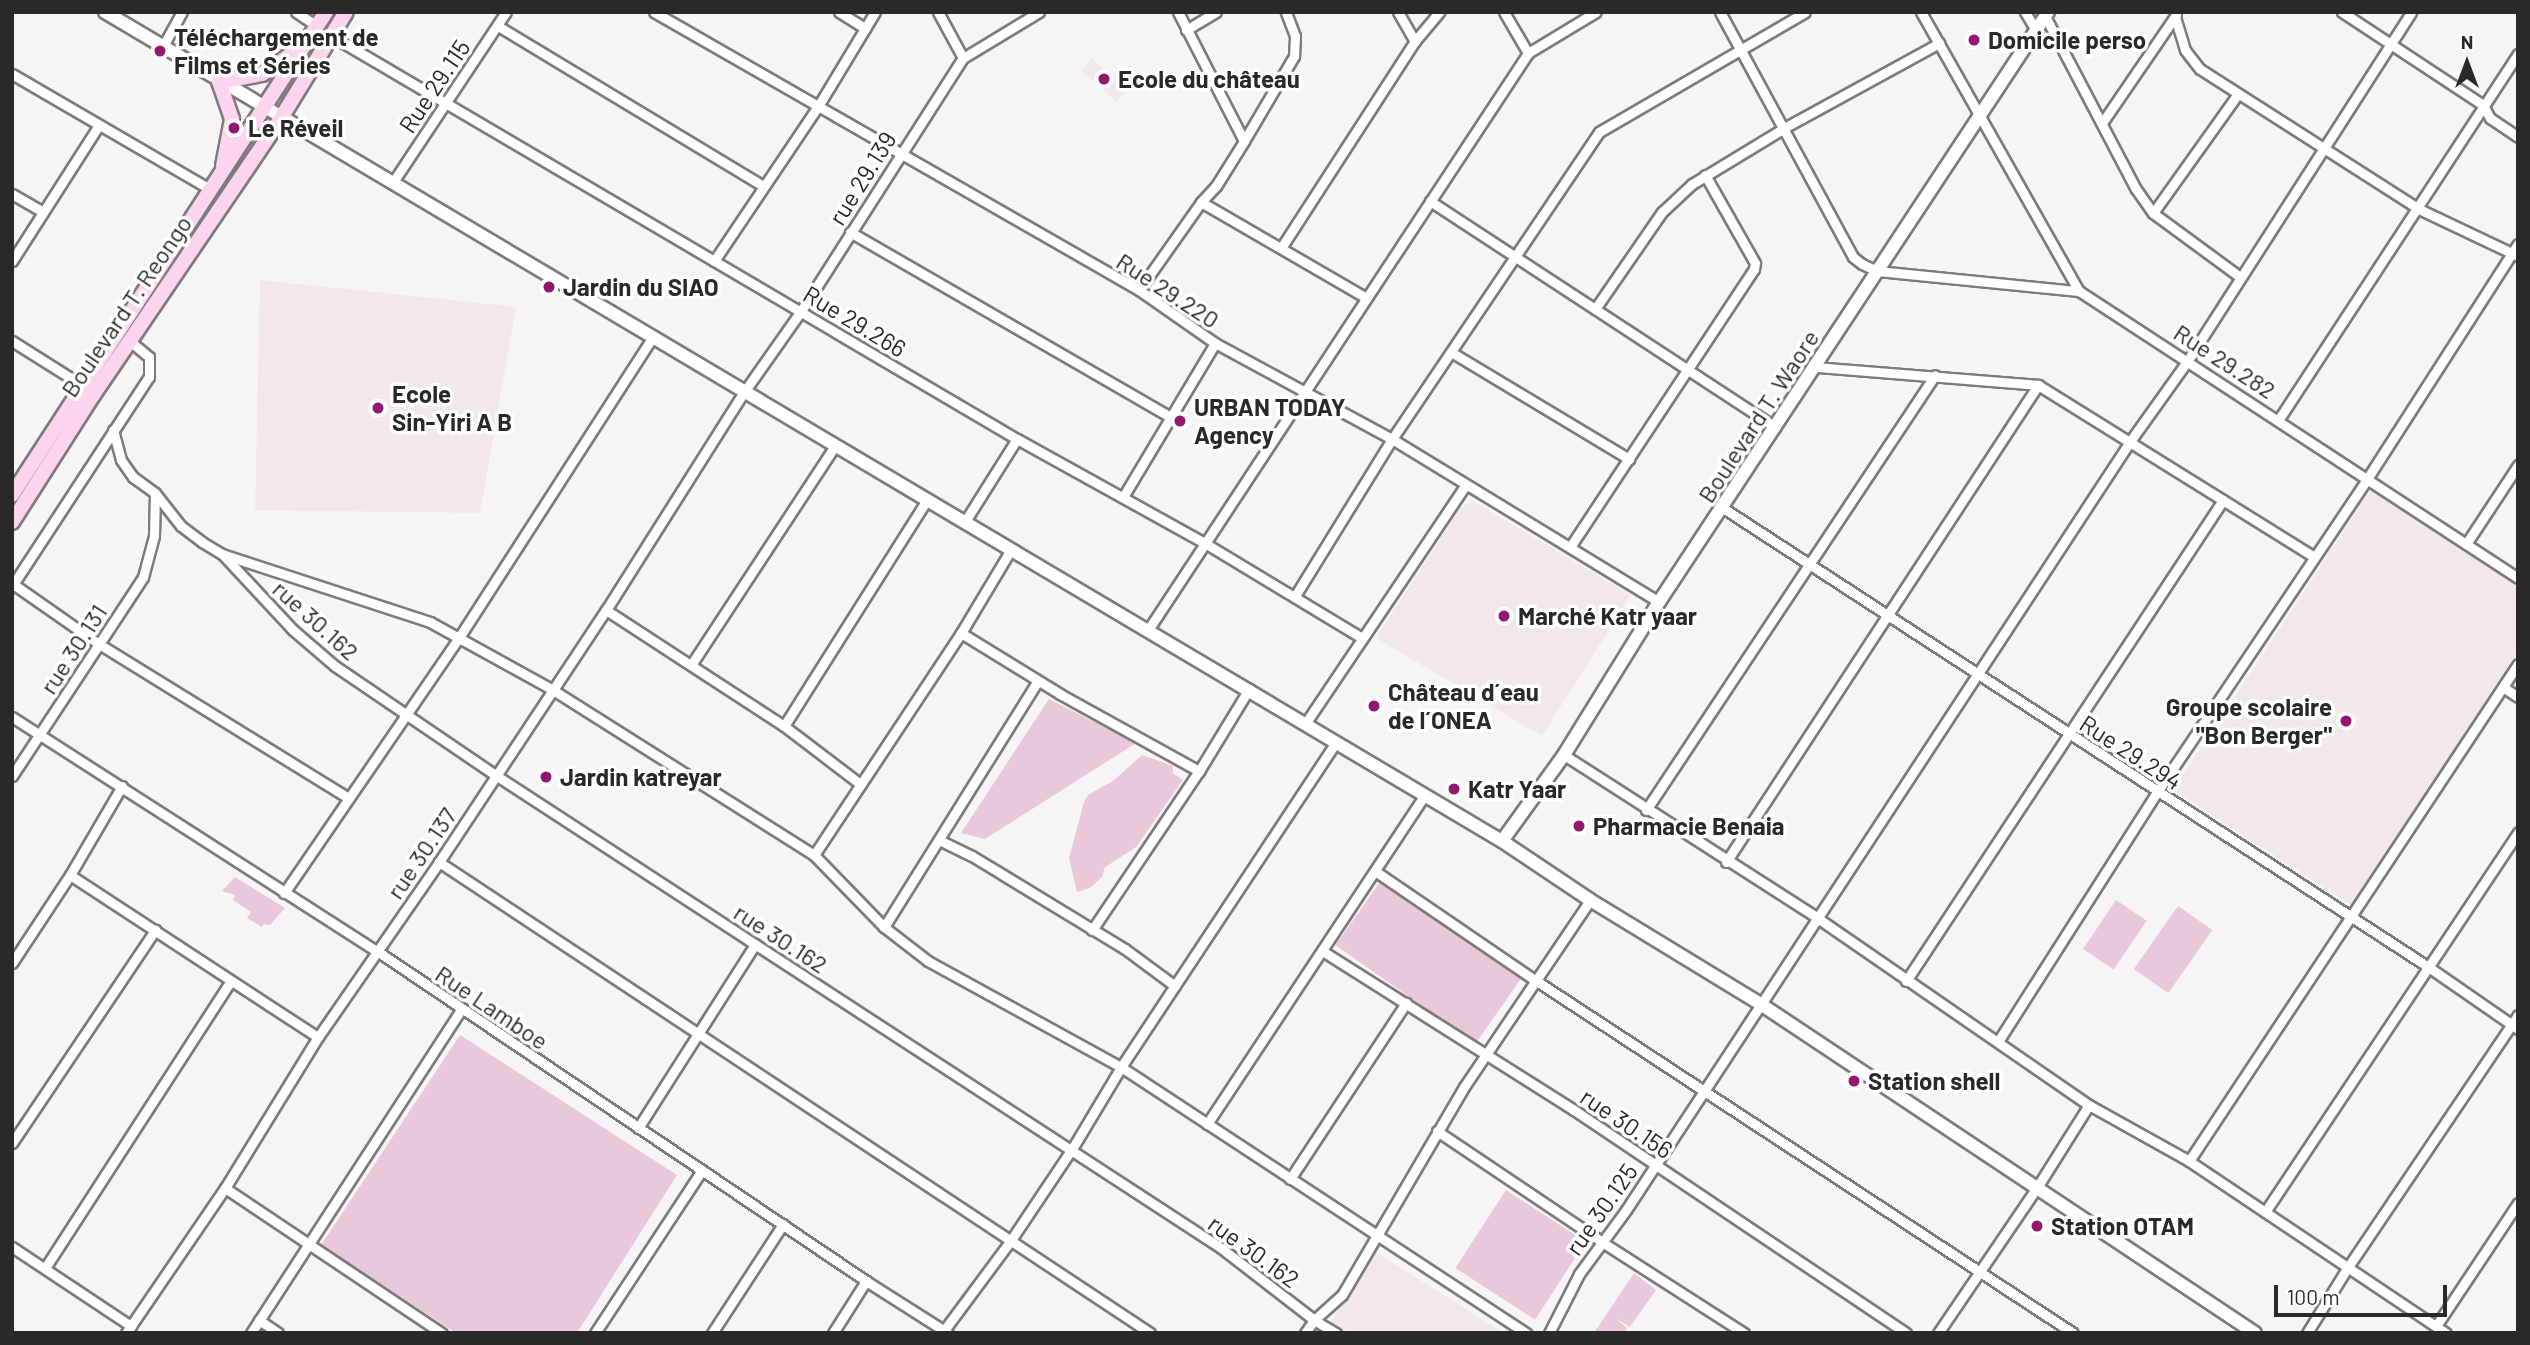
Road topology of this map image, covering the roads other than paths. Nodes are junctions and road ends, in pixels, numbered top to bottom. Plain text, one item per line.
1 (104, 12) edge
2 (182, 12) edge
3 (296, 12) edge
4 (326, 12) edge
5 (346, 12) edge
6 (506, 12) edge
7 (654, 12) edge
8 (839, 12) edge
9 (875, 12) edge
10 (938, 12) edge
11 (1039, 12) edge
12 (1178, 12) edge
13 (1216, 12) edge
14 (1286, 12) edge
15 (1398, 12) edge
16 (1439, 12) edge
17 (1504, 12) edge
18 (1596, 12) edge
19 (1720, 12) edge
20 (1805, 12) edge
21 (1921, 12) edge
22 (2025, 12) edge
23 (2342, 12) edge
24 (2411, 12) edge
25 (2047, 14) edge
26 (2177, 15) edge
27 (317, 26) junction
28 (498, 26) junction
29 (865, 28) junction
30 (1186, 30) junction
31 (2036, 30) junction
32 (330, 35) junction
33 (1415, 41) junction
34 (1939, 43) junction
35 (2389, 43) junction
36 (163, 46) junction
37 (303, 46) junction
38 (1741, 48) junction
39 (1528, 52) junction
40 (2518, 54) edge
41 (963, 58) junction
42 (12, 74) edge
43 (219, 82) junction
44 (2238, 94) junction
45 (444, 103) junction
46 (2483, 105) junction
47 (264, 108) junction
48 (817, 108) junction
49 (1981, 115) junction
50 (281, 118) junction
51 (2102, 124) junction
52 (99, 125) junction
53 (1784, 128) junction
54 (2518, 137) edge
55 (1244, 141) junction
56 (2322, 149) junction
57 (899, 154) junction
58 (221, 174) junction
59 (1705, 175) junction
60 (393, 182) junction
61 (762, 185) junction
62 (211, 190) junction
63 (12, 194) edge
64 (1430, 201) junction
65 (1201, 202) junction
66 (2419, 209) junction
67 (44, 212) junction
68 (2153, 213) junction
69 (850, 232) junction
70 (1281, 248) junction
71 (2516, 251) edge
72 (1514, 256) junction
73 (12, 261) edge
74 (713, 261) junction
75 (1877, 271) junction
76 (2240, 277) junction
77 (1139, 290) junction
78 (2079, 291) junction
79 (1365, 297) junction
80 (1595, 309) junction
81 (801, 311) junction
82 (653, 336) junction
83 (12, 341) edge
84 (130, 341) junction
85 (1215, 343) junction
86 (1451, 352) junction
87 (2188, 360) junction
88 (1815, 367) junction
89 (1686, 372) junction
90 (1935, 375) junction
91 (2038, 384) junction
92 (88, 390) junction
93 (744, 392) junction
94 (1304, 392) junction
95 (1171, 417) junction
96 (2279, 419) junction
97 (1776, 427) junction
98 (113, 430) junction
99 (1017, 439) junction
100 (1392, 439) junction
101 (2131, 440) junction
102 (835, 446) junction
103 (1629, 459) junction
104 (2518, 465) edge
105 (2367, 479) junction
106 (1465, 486) junction
107 (155, 494) junction
108 (12, 495) edge
109 (1123, 497) junction
110 (2223, 500) junction
111 (926, 501) junction
112 (1723, 508) junction
113 (12, 522) edge
114 (964, 523) junction
115 (1203, 542) junction
116 (2466, 544) junction
117 (1570, 547) junction
118 (1010, 551) junction
119 (222, 554) junction
120 (2314, 557) junction
121 (1811, 564) junction
122 (2518, 578) edge
123 (13, 585) edge
124 (1295, 596) junction
125 (1659, 602) junction
126 (606, 610) junction
127 (1888, 616) junction
128 (1147, 630) junction
129 (961, 633) junction
130 (460, 636) junction
131 (1362, 638) junction
132 (99, 644) junction
133 (2518, 664) edge
134 (691, 665) junction
135 (1977, 676) junction
136 (1038, 681) junction
137 (2503, 687) junction
138 (1249, 689) junction
139 (553, 690) junction
140 (2518, 697) edge
141 (407, 714) junction
142 (12, 717) edge
143 (1305, 724) junction
144 (784, 726) junction
145 (40, 733) junction
146 (2070, 736) junction
147 (1335, 744) junction
148 (1564, 755) junction
149 (1199, 771) junction
150 (12, 776) edge
151 (496, 776) junction
152 (860, 784) junction
153 (122, 786) junction
154 (2157, 792) junction
155 (1424, 796) junction
156 (347, 797) junction
157 (1646, 810) junction
158 (2518, 832) edge
159 (941, 841) junction
160 (1502, 841) junction
161 (814, 855) junction
162 (439, 862) junction
163 (1726, 862) junction
164 (1376, 871) junction
165 (70, 875) junction
166 (284, 893) junction
167 (1590, 900) junction
168 (2349, 916) junction
169 (1819, 919) junction
170 (884, 927) junction
171 (1092, 929) junction
172 (155, 930) junction
173 (755, 944) junction
174 (377, 951) junction
175 (1324, 952) junction
176 (12, 963) edge
177 (2430, 968) junction
178 (1535, 980) junction
179 (1906, 981) junction
180 (230, 982) junction
181 (1175, 986) junction
182 (1406, 1003) junction
183 (1762, 1005) junction
184 (461, 1010) junction
185 (2518, 1015) edge
186 (2515, 1027) edge
187 (697, 1034) junction
188 (317, 1037) junction
189 (1999, 1040) junction
190 (1487, 1054) junction
191 (1121, 1067) junction
192 (1704, 1089) junction
193 (2089, 1104) junction
194 (1207, 1124) junction
195 (638, 1128) junction
196 (1437, 1131) junction
197 (12, 1143) edge
198 (1072, 1149) junction
199 (2189, 1161) junction
200 (1655, 1165) junction
201 (702, 1170) junction
202 (1290, 1180) junction
203 (225, 1188) junction
204 (2036, 1189) junction
205 (2518, 1203) edge
206 (2265, 1212) junction
207 (783, 1224) junction
208 (1376, 1235) junction
209 (1011, 1240) junction
210 (1602, 1242) junction
211 (307, 1245) junction
212 (12, 1247) edge
213 (2348, 1267) junction
214 (45, 1268) junction
215 (1979, 1272) junction
216 (866, 1281) junction
217 (259, 1320) junction
218 (1314, 1320) junction
219 (2437, 1326) junction
220 (128, 1329) edge
221 (945, 1332) edge
222 (251, 1333) edge
223 (278, 1333) edge
224 (442, 1333) edge
225 (595, 1333) edge
226 (712, 1333) edge
227 (833, 1333) edge
228 (1150, 1333) edge
229 (1306, 1333) edge
230 (1336, 1333) edge
231 (1526, 1333) edge
232 (1549, 1333) edge
233 (1744, 1333) edge
234 (1906, 1333) edge
235 (1938, 1333) edge
236 (2073, 1333) edge
237 (2255, 1333) edge
238 (2307, 1333) edge
239 (2446, 1333) edge

1 - 36 street
2 - 36 street
3 - 27 street
4 - 27 main road, Boulevard T. Reongo
5 - 32 main road, Boulevard T. Reongo
6 - 28 street, Rue 29.115
7 - 48 street, Rue 29.220
8 - 29 street
9 - 29 street
10 - 41 street
11 - 41 street, rue 29.139
12 - 30 street
13 - 30 street
14 - 55 street
15 - 33 street
16 - 33 street
17 - 39 street
18 - 39 street
19 - 38 street
20 - 38 street
21 - 34 street
22 - 31 street
23 - 35 street
24 - 35 street, rue 30.125
25 - 31 street, Boulevard T. Waore
25 - 51 street
26 - 44 street
26 - 51 street
27 - 37 main road, Boulevard T. Reongo
28 - 45 street, Rue 29.115
28 - 61 street
29 - 48 street
30 - 55 street
31 - 49 street, Boulevard T. Waore
32 - 45 street, Rue 29.266
32 - 50 main road, Boulevard T. Reongo
33 - 70 street
34 - 49 street
34 - 53 street
35 - 46 street
35 - 56 street, rue 30.125
36 - 43 street
37 - 43 main road
37 - 47 main road, Boulevard T. Reongo
38 - 53 street
38 - 72 street
39 - 64 street
40 - 46 street
41 - 57 street, rue 29.139
42 - 52 street
43 - 47 street
43 - 58 main road
44 - 56 street
44 - 68 street
45 - 60 street, Rue 29.115
45 - 74 street, Rue 29.266
46 - 54 street
46 - 66 street
47 - 50 street
47 - 58 main road, Boulevard T. Reongo
48 - 57 street, Rue 29.220
48 - 61 street
49 - 75 street, Boulevard T. Waore
49 - 78 street
50 - 60 street
50 - 84 main road, Boulevard T. Reongo
51 - 68 street
52 - 62 street
52 - 67 street
53 - 59 street
53 - 75 street
55 - 65 street
56 - 66 street
56 - 76 street, rue 30.125
57 - 69 street, rue 29.139
57 - 77 street, Rue 29.220
58 - 62 main road, Boulevard T. Reongo
59 - 80 street
59 - 89 street
60 - 82 street
61 - 74 street
62 - 92 main road, Boulevard T. Reongo
63 - 67 street
64 - 72 street
64 - 79 street
65 - 70 street
65 - 77 street
66 - 71 street
66 - 96 street
67 - 73 street
68 - 76 street
69 - 81 street, rue 29.139
69 - 95 street
70 - 79 street
71 - 105 street
72 - 80 street
72 - 86 street
74 - 81 street, Rue 29.266
75 - 78 street, Rue 29.282
75 - 88 street, Boulevard T. Waore
76 - 87 street, rue 30.125
77 - 85 street, Rue 29.220
78 - 87 street, Rue 29.282
79 - 94 street
80 - 89 street
81 - 93 street, rue 29.139
81 - 99 street, Rue 29.266
82 - 93 street
82 - 130 street
83 - 92 street
84 - 92 main road, Boulevard T. Reongo
84 - 98 street
85 - 94 street, Rue 29.220
85 - 95 street
86 - 100 street
86 - 103 street
87 - 96 street, Rue 29.282
87 - 101 street, rue 30.125
88 - 90 street
88 - 97 street, Boulevard T. Waore
89 - 97 street
89 - 103 street
90 - 91 street
90 - 121 street
91 - 101 street
91 - 127 street
92 - 108 main road, Boulevard T. Reongo
92 - 113 main road, Boulevard T. Reongo
93 - 102 street
93 - 126 street, rue 30.137
94 - 100 street, Rue 29.220
94 - 115 street
95 - 109 street
96 - 105 street, Rue 29.282
97 - 112 street, Boulevard T. Waore
98 - 107 street
98 - 123 street
99 - 109 street, Rue 29.266
99 - 114 street
100 - 106 street, Rue 29.220
100 - 124 street
101 - 110 street
101 - 135 street, rue 30.125
102 - 111 street
102 - 134 street
103 - 117 street
104 - 116 street
105 - 116 street, Rue 29.282
105 - 120 street
106 - 117 street, Rue 29.220
106 - 131 street
107 - 119 street
107 - 132 street, rue 30.131
109 - 115 street, Rue 29.266
110 - 120 street
110 - 146 street
111 - 114 street
111 - 144 street
112 - 121 street, Rue 29.294
112 - 125 street, Boulevard T. Waore
114 - 118 street
115 - 124 street, Rue 29.266
115 - 128 street
116 - 122 street, Rue 29.282
117 - 125 street, Rue 29.220
118 - 128 street
118 - 129 street
119 - 130 street
119 - 141 street, rue 30.162
120 - 154 street
121 - 127 street, Rue 29.294
121 - 157 street
123 - 132 street
124 - 131 street, Rue 29.266
125 - 148 street, Boulevard T. Waore
126 - 134 street
126 - 139 street, rue 30.137
127 - 135 street, Rue 29.294
127 - 163 street
128 - 138 street
129 - 136 street
129 - 152 street
130 - 139 street
130 - 141 street
131 - 143 street
132 - 145 street, rue 30.131
132 - 156 street
133 - 137 street
134 - 144 street
135 - 146 street, Rue 29.294
135 - 169 street, rue 30.125
136 - 149 street
136 - 159 street
137 - 140 street
137 - 168 street
138 - 143 street
138 - 149 street
139 - 151 street, rue 30.137
139 - 161 street
141 - 151 street, rue 30.162
141 - 156 street
142 - 145 street, Rue Lamboe
143 - 147 street
144 - 152 street
145 - 150 street, rue 30.131
145 - 153 street, Rue Lamboe
146 - 154 street, Rue 29.294
146 - 179 street
147 - 155 street
147 - 181 street
148 - 157 street
148 - 160 street, Boulevard T. Waore
149 - 171 street
151 - 162 street, rue 30.137
151 - 173 street, rue 30.162
152 - 161 street
153 - 165 street
153 - 166 street, Rue Lamboe
154 - 168 street, Rue 29.294
154 - 189 street
155 - 160 street
155 - 164 street
156 - 166 street
157 - 163 street
158 - 177 street
159 - 170 street
159 - 171 street
160 - 167 street
161 - 170 street
162 - 174 street, rue 30.137
162 - 187 street
163 - 169 street
164 - 175 street
164 - 178 street
165 - 172 street
165 - 176 street
166 - 174 street, Rue Lamboe
167 - 178 street
167 - 183 street
168 - 177 street, Rue 29.294
168 - 199 street
169 - 179 street
169 - 183 street, rue 30.125
170 - 191 street
171 - 181 street
172 - 180 street
172 - 197 street
173 - 187 street
173 - 198 street, rue 30.162
174 - 184 street, Rue Lamboe
174 - 188 street, rue 30.137
175 - 182 street, rue 30.156
175 - 194 street
177 - 186 street, Rue 29.294
177 - 206 street
178 - 190 street
178 - 192 street
179 - 189 street
180 - 188 street
180 - 214 street
181 - 191 street
182 - 190 street, rue 30.156
182 - 202 street
183 - 192 street, rue 30.125
183 - 204 street
184 - 195 street, Rue Lamboe
184 - 211 street
185 - 186 street
186 - 213 street
187 - 195 street
187 - 209 street
188 - 203 street, rue 30.137
189 - 193 street
190 - 196 street
190 - 200 street, rue 30.156
191 - 194 street
191 - 198 street
192 - 200 street, rue 30.125
192 - 215 street
193 - 199 street
193 - 204 street
194 - 202 street
195 - 201 street, Rue Lamboe
196 - 208 street
196 - 210 street
198 - 209 street
198 - 218 street, rue 30.162
199 - 206 street
200 - 210 street, rue 30.125
200 - 234 street, rue 30.156
201 - 207 street, Rue Lamboe
201 - 225 street
202 - 208 street
203 - 211 street
203 - 220 street, rue 30.137
204 - 215 street
204 - 237 street
205 - 219 street
206 - 213 street
207 - 216 street, Rue Lamboe
207 - 226 street
208 - 218 street
208 - 231 street
209 - 221 street
209 - 228 street
210 - 232 street, rue 30.125
210 - 233 street
211 - 217 street
211 - 224 street
212 - 214 street
213 - 219 street
213 - 238 street
214 - 220 street
215 - 235 street
215 - 236 street
216 - 221 street, Rue Lamboe
216 - 227 street
217 - 222 street
217 - 223 street
218 - 229 street
218 - 230 street, rue 30.162
219 - 239 street

